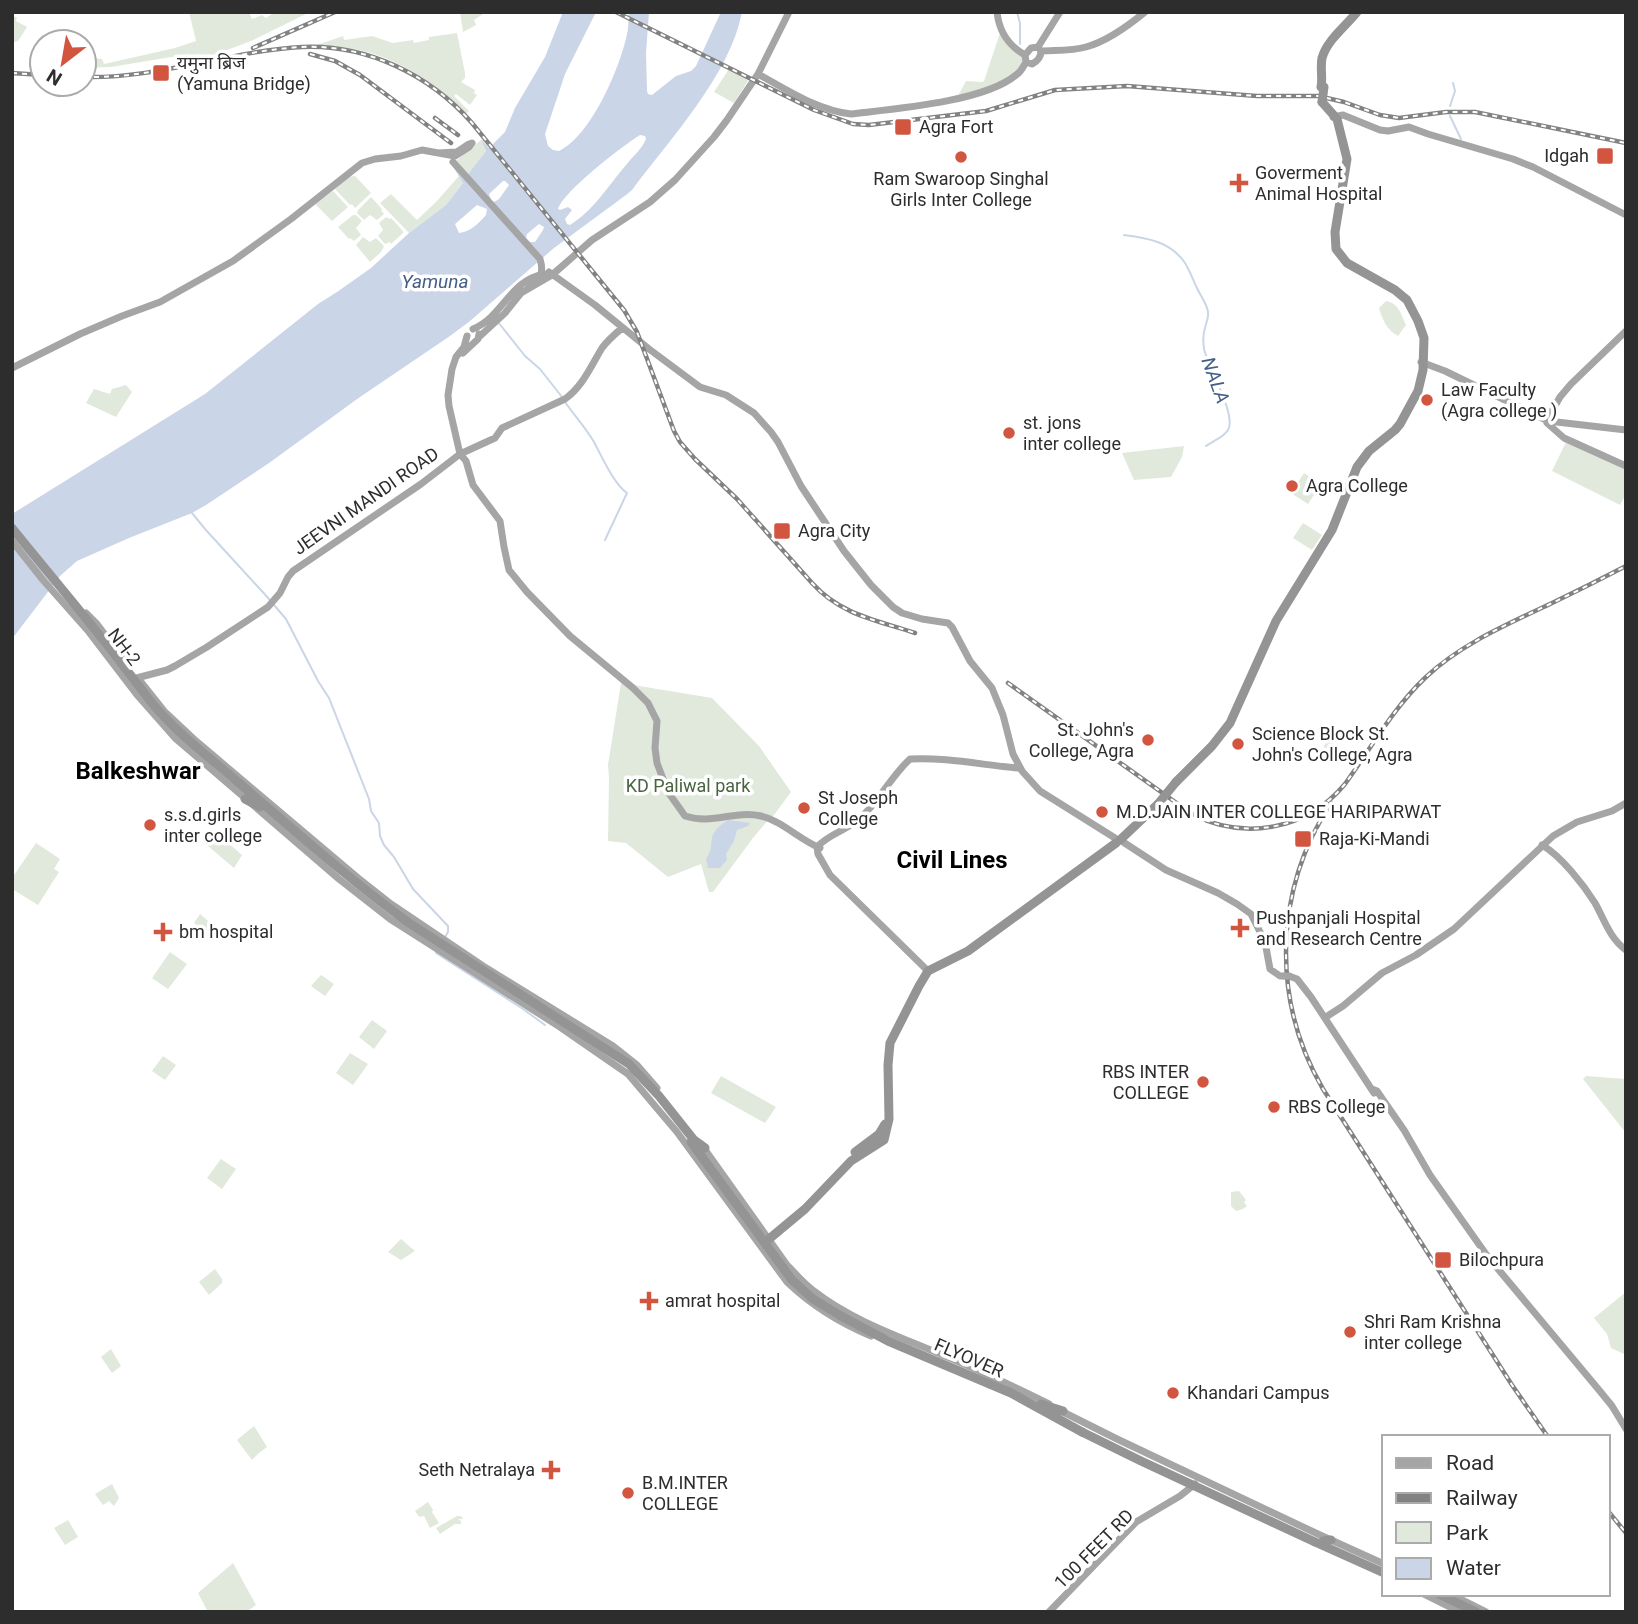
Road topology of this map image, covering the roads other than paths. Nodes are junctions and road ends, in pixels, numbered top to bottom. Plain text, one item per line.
1 (787, 12) edge
2 (998, 12) edge
3 (1060, 12) edge
4 (1144, 12) edge
5 (1359, 12) edge
6 (1040, 49) junction
7 (1026, 56) junction
8 (758, 75) junction
9 (1331, 111) junction
10 (462, 151) dead end
11 (452, 157) junction
12 (1626, 215) edge
13 (550, 273) junction
14 (496, 319) junction
15 (622, 328) junction
16 (1626, 331) edge
17 (1425, 365) junction
18 (12, 366) edge
19 (1547, 421) junction
20 (1626, 430) edge
21 (460, 454) junction
22 (1622, 462) edge
23 (12, 522) edge
24 (12, 528) edge
25 (12, 534) edge
26 (12, 541) edge
27 (84, 619) junction
28 (122, 666) junction
29 (138, 685) junction
30 (201, 754) junction
31 (209, 767) junction
32 (1019, 769) junction
33 (245, 799) junction
34 (1157, 803) junction
35 (1626, 803) edge
36 (269, 808) junction
37 (285, 822) junction
38 (1118, 841) junction
39 (1542, 845) junction
40 (818, 848) junction
41 (370, 897) junction
42 (1626, 950) edge
43 (925, 967) junction
44 (1325, 1016) junction
45 (692, 1141) junction
46 (703, 1149) junction
47 (751, 1234) junction
48 (767, 1237) junction
49 (765, 1253) junction
50 (1511, 1284) junction
51 (841, 1313) junction
52 (905, 1340) junction
53 (914, 1347) junction
54 (1045, 1406) junction
55 (1060, 1418) junction
56 (1626, 1423) edge
57 (1626, 1429) edge
58 (1203, 1479) junction
59 (1193, 1489) junction
60 (1326, 1541) junction
61 (1364, 1567) junction
62 (1382, 1570) edge
63 (1382, 1571) edge
64 (1428, 1596) edge
65 (1435, 1596) edge
66 (1443, 1596) edge
67 (1454, 1596) edge
68 (1051, 1612) edge
69 (1460, 1612) edge
70 (1467, 1612) edge
71 (1476, 1612) edge
72 (1486, 1612) edge

1 - 8 main road
1 - 13 main road
2 - 7 main road
3 - 6 main road
4 - 6 main road
5 - 9 highway, bridge
6 - 7 main road
6 - 7 main road
7 - 8 main road
8 - 13 main road
9 - 12 main road
9 - 17 highway
10 - 11 main road
11 - 14 main road, bridge
11 - 18 main road
13 - 14 main road
13 - 15 main road
14 - 21 main road
15 - 21 main road, JEEVNI MANDI ROAD
15 - 32 main road
16 - 19 main road
17 - 19 main road
17 - 34 highway, bridge
19 - 20 main road
19 - 22 main road
21 - 29 main road, JEEVNI MANDI ROAD
21 - 40 main road
23 - 27 main road
24 - 27 highway
25 - 27 highway
26 - 27 main road
27 - 28 highway, NH-2
28 - 29 highway, NH-2, bridge
28 - 29 main road
28 - 29 main road, JEEVNI MANDI ROAD
29 - 30 highway
29 - 31 main road
29 - 36 main road
29 - 37 highway
30 - 31 highway
30 - 36 highway
31 - 33 main road
32 - 38 main road
32 - 40 main road
33 - 36 highway
33 - 47 main road
34 - 38 highway
34 - 38 highway
35 - 39 main road
36 - 37 highway
36 - 41 highway
36 - 46 main road
37 - 41 highway
38 - 43 highway
38 - 44 main road
39 - 42 main road
39 - 44 main road
40 - 43 main road
41 - 45 highway, FLYOVER
43 - 48 highway
44 - 50 main road
45 - 46 highway, FLYOVER
45 - 51 highway, FLYOVER, bridge
46 - 48 main road
46 - 51 highway, FLYOVER, bridge
47 - 48 main road
47 - 49 main road
48 - 49 main road
48 - 51 main road
49 - 55 main road
50 - 56 main road
50 - 57 main road
51 - 52 main road
51 - 53 highway, FLYOVER
51 - 55 highway, FLYOVER
52 - 53 highway
52 - 55 main road
53 - 54 highway
54 - 55 highway
54 - 60 highway, FLYOVER, bridge
55 - 58 main road
55 - 59 main road
55 - 60 highway, FLYOVER, bridge
58 - 59 main road
58 - 60 main road
59 - 61 main road
59 - 68 main road
60 - 61 highway
60 - 62 highway, FLYOVER
61 - 63 main road
64 - 69 main road
65 - 70 highway
66 - 71 highway
67 - 72 main road

